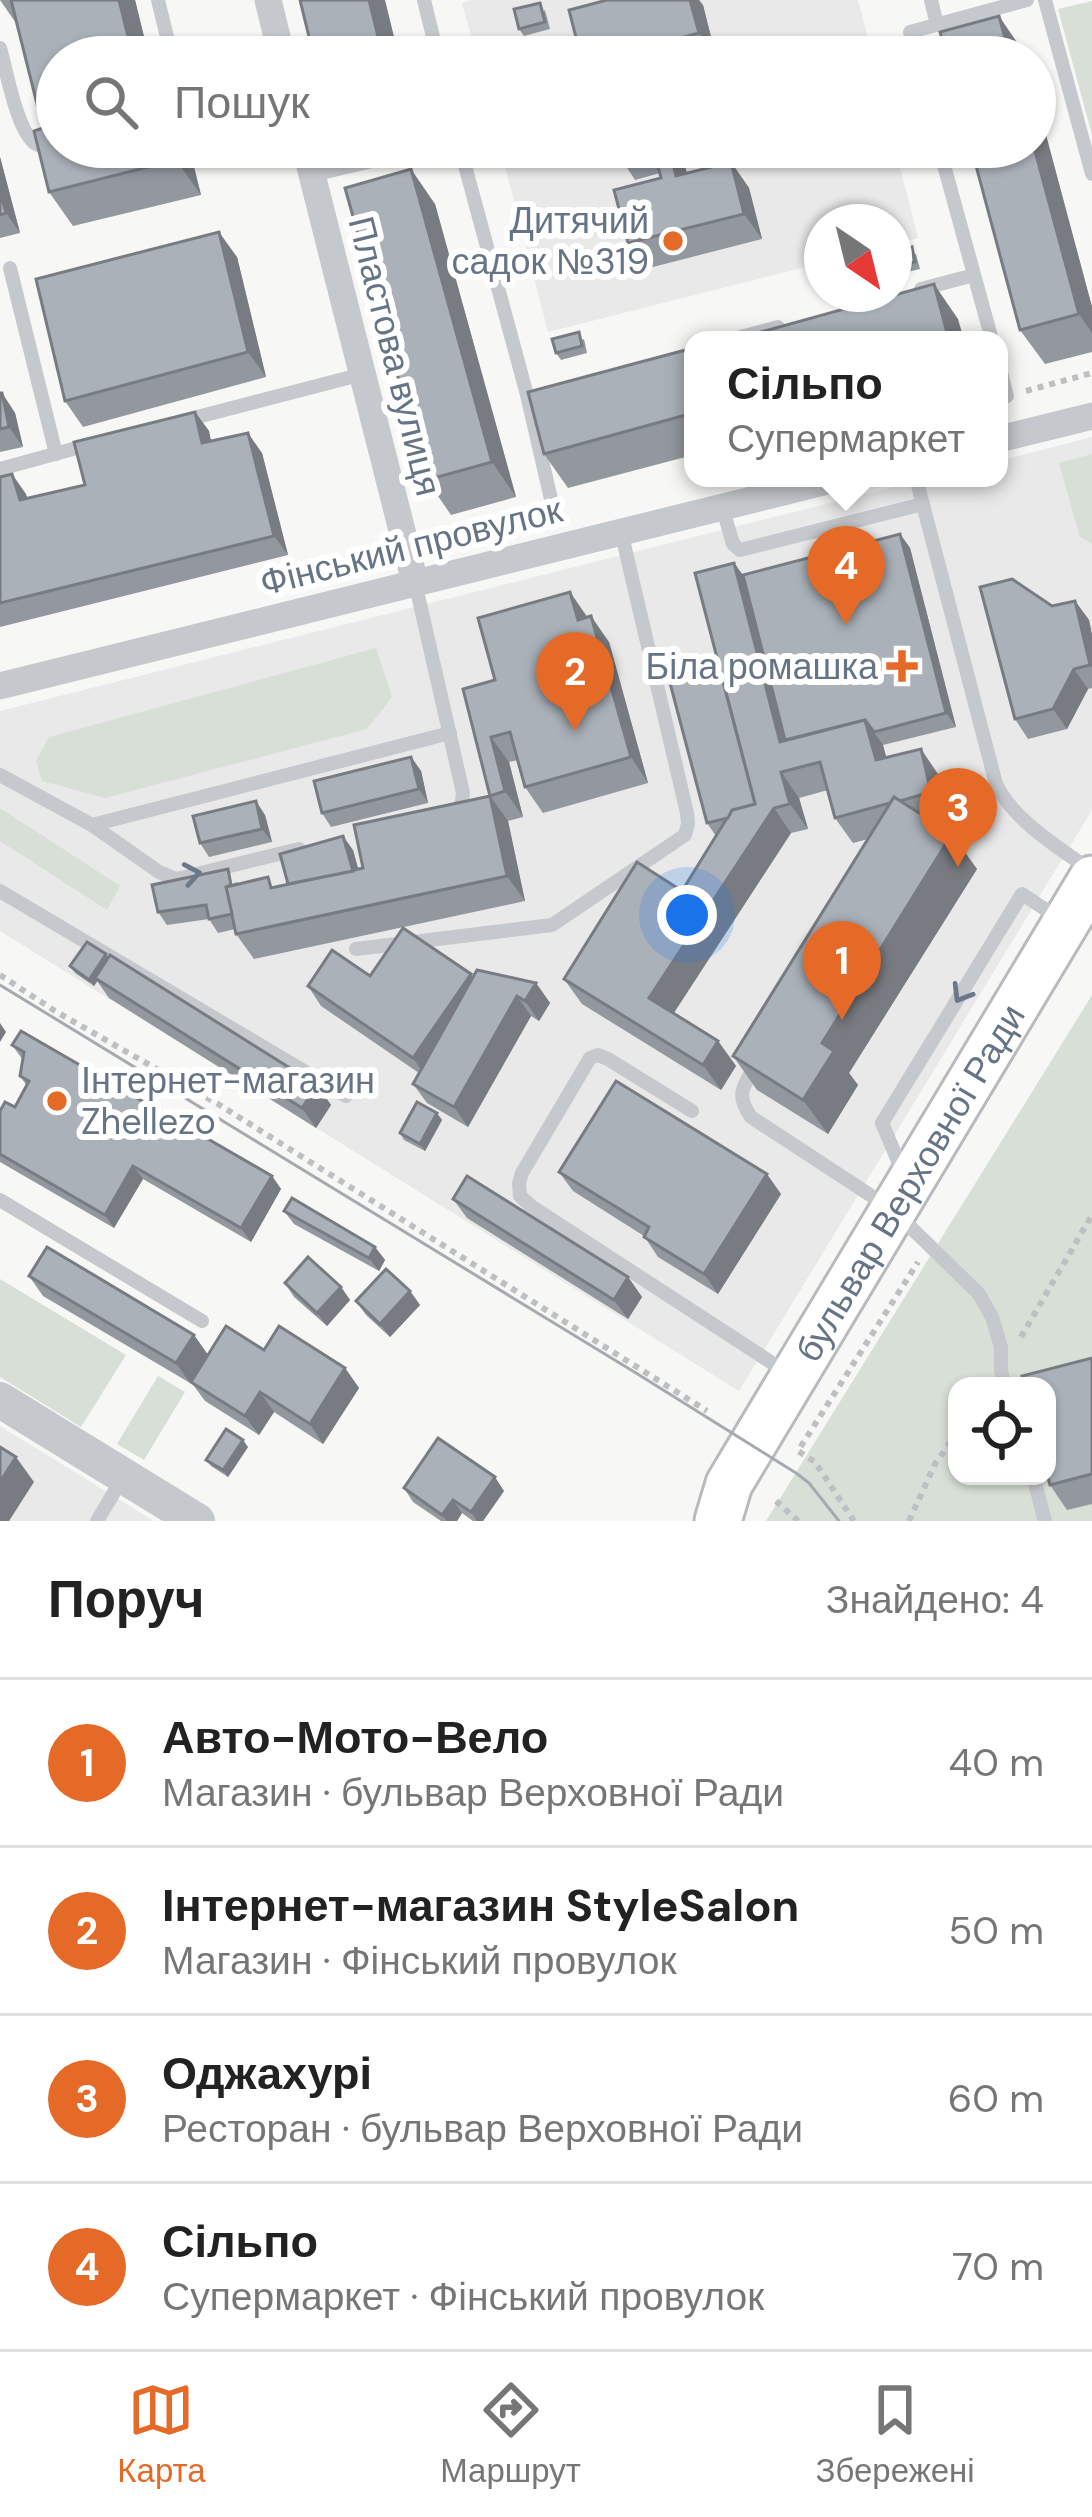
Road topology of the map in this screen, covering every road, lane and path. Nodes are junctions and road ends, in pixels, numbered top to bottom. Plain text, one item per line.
1 (158, 0) edge
2 (268, 0) edge
3 (424, 0) edge
4 (931, 0) edge
5 (1027, 0) edge
6 (1045, 0) edge
7 (937, 24) junction
8 (167, 36) edge
9 (277, 36) edge
10 (433, 36) edge
11 (910, 36) edge
12 (1055, 36) edge
13 (1056, 41) edge
14 (0, 48) edge
15 (36, 144) edge
16 (310, 168) edge
17 (342, 168) edge
18 (466, 168) edge
19 (945, 168) edge
20 (312, 175) junction
21 (1092, 175) edge
22 (10, 268) dead end
23 (974, 275) junction
24 (912, 291) edge
25 (783, 326) edge
26 (765, 331) edge
27 (990, 331) edge
28 (1092, 373) edge
29 (363, 374) junction
30 (547, 389) edge
31 (526, 394) junction
32 (1008, 396) edge
33 (1092, 416) edge
34 (170, 424) edge
35 (1008, 437) edge
36 (101, 442) edge
37 (56, 454) junction
38 (0, 469) edge
39 (776, 487) edge
40 (918, 487) edge
41 (923, 504) junction
42 (722, 506) junction
43 (554, 512) dead end
44 (621, 531) junction
45 (415, 582) junction
46 (0, 686) edge
47 (450, 733) junction
48 (0, 776) edge
49 (431, 817) edge
50 (92, 825) junction
51 (319, 844) edge
52 (1092, 875) edge
53 (0, 891) edge
54 (356, 949) dead end
55 (0, 976) edge
56 (759, 1060) edge
57 (346, 1096) dead end
58 (692, 1111) dead end
59 (901, 1198) junction
60 (0, 1199) edge
61 (1092, 1215) edge
62 (930, 1244) junction
63 (202, 1322) dead end
64 (793, 1377) junction
65 (1003, 1377) edge
66 (1004, 1377) edge
67 (0, 1400) edge
68 (706, 1411) dead end
69 (948, 1446) edge
70 (123, 1476) junction
71 (1035, 1485) edge
72 (776, 1501) dead end
73 (724, 1503) edge
74 (97, 1521) edge
75 (197, 1521) edge
76 (701, 1521) edge
77 (797, 1521) edge
78 (854, 1521) edge
79 (909, 1521) edge
80 (1045, 1521) edge

1 - 8 lane
2 - 9 street
3 - 10 lane
4 - 7 lane
5 - 7 lane
6 - 12 lane
7 - 11 lane
13 - 21 lane
14 - 15 lane
16 - 20 street, Пластова вулиця
17 - 20 lane
18 - 31 lane
19 - 23 lane
20 - 29 street, Пластова вулиця
22 - 37 lane
23 - 24 lane
23 - 27 lane
25 - 26 lane
28 - 32 path
29 - 34 lane
29 - 45 street, Пластова вулиця
30 - 31 lane
31 - 43 lane
33 - 35 street
36 - 37 lane
37 - 38 lane
39 - 42 street, Фінський провулок
40 - 41 lane
41 - 42 lane
41 - 52 lane
42 - 44 street, Фінський провулок
44 - 45 street, Фінський провулок
44 - 54 lane
45 - 46 street, Фінський провулок
45 - 47 lane
47 - 49 lane
47 - 50 lane
48 - 50 lane
50 -> 51 lane
52 -> 59 highway, бульвар Верховної Ради
53 - 57 lane
55 - 68 path
56 - 59 lane
58 - 64 lane
59 - 62 lane
59 - 64 highway, бульвар Верховної Ради
60 - 63 lane
61 - 66 path
62 - 65 lane
62 - 78 path
64 - 73 highway, бульвар Верховної Ради
67 - 70 street
69 - 79 path
70 - 74 lane
70 - 75 street
71 - 80 lane
72 - 77 path
73 - 76 street, бульвар Верховної Ради

